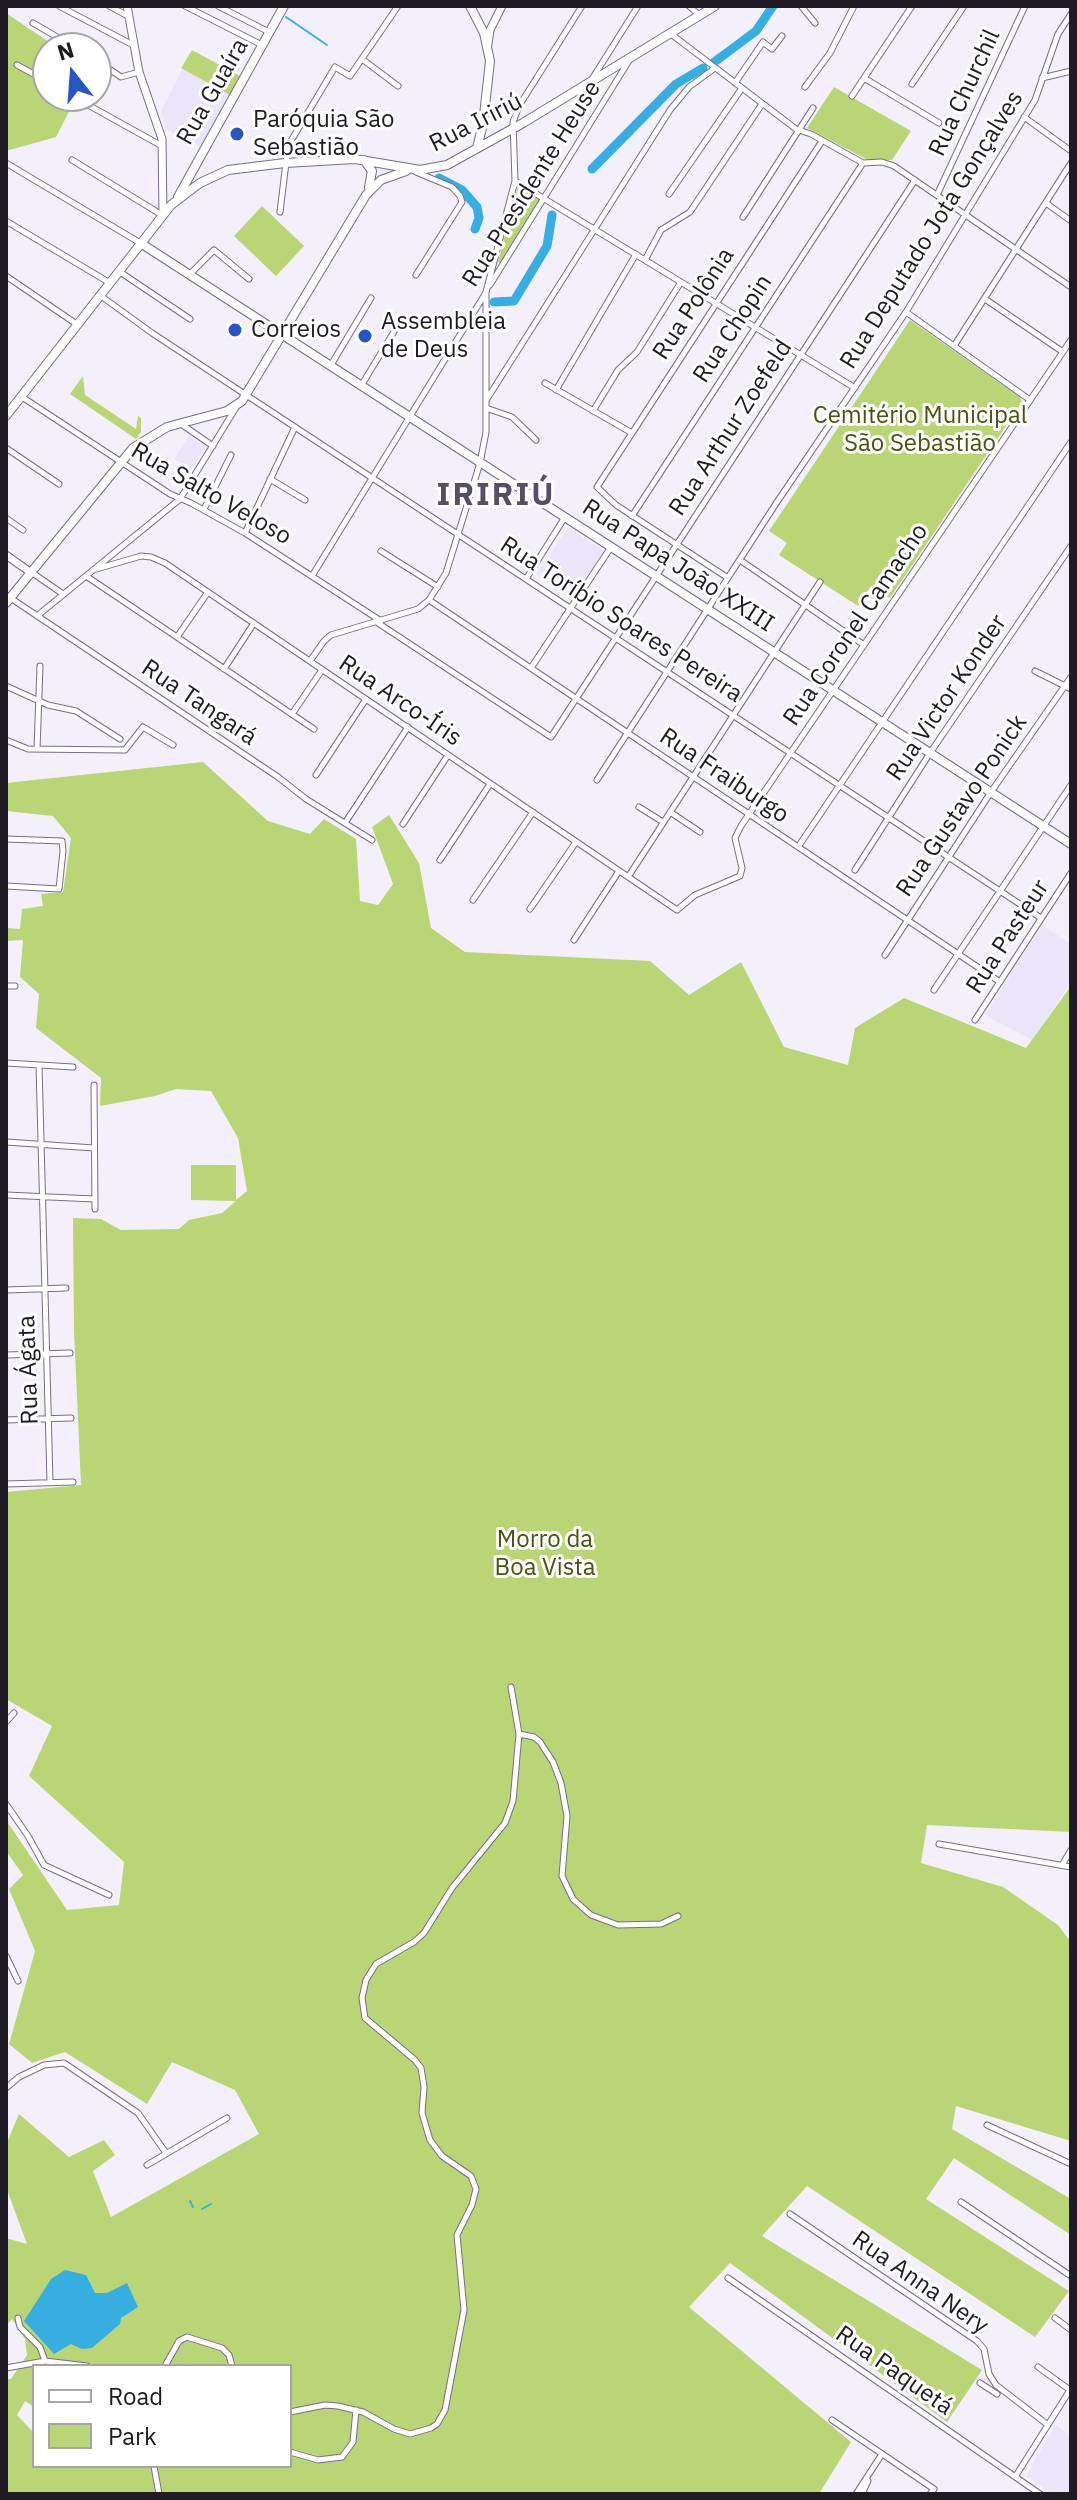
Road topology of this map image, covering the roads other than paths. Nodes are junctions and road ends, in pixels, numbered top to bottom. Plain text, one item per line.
1 (59, 6) edge
2 (109, 6) edge
3 (127, 6) edge
4 (185, 6) edge
5 (218, 6) edge
6 (284, 6) edge
7 (398, 6) edge
8 (470, 6) edge
9 (502, 6) edge
10 (582, 6) edge
11 (638, 6) edge
12 (689, 6) edge
13 (715, 6) edge
14 (801, 6) edge
15 (854, 6) edge
16 (912, 6) edge
17 (964, 6) edge
18 (1025, 6) edge
19 (1071, 14) edge
20 (700, 15) junction
21 (129, 16) junction
22 (494, 19) junction
23 (33, 23) dead end
24 (478, 23) junction
25 (815, 23) dead end
26 (48, 32) edge
27 (270, 33) junction
28 (670, 33) junction
29 (782, 36) dead end
30 (263, 45) junction
31 (134, 46) junction
32 (488, 46) junction
33 (632, 57) junction
34 (362, 59) junction
35 (17, 65) dead end
36 (711, 65) junction
37 (112, 71) edge
38 (1071, 71) edge
39 (139, 72) junction
40 (32, 73) edge
41 (864, 78) junction
42 (1042, 78) junction
43 (589, 83) junction
44 (735, 83) junction
45 (912, 84) dead end
46 (398, 86) dead end
47 (805, 87) dead end
48 (742, 88) junction
49 (852, 96) dead end
50 (762, 104) junction
51 (813, 108) dead end
52 (101, 112) edge
53 (1024, 117) junction
54 (939, 123) dead end
55 (483, 124) junction
56 (513, 129) junction
57 (799, 130) junction
58 (496, 138) junction
59 (822, 141) junction
60 (163, 147) junction
61 (476, 149) junction
62 (1071, 151) edge
63 (72, 160) dead end
64 (364, 160) junction
65 (6, 163) edge
66 (285, 163) junction
67 (863, 163) junction
68 (1071, 163) edge
69 (411, 170) junction
70 (915, 180) junction
71 (515, 181) junction
72 (164, 185) junction
73 (669, 194) dead end
74 (366, 195) junction
75 (937, 195) junction
76 (178, 197) junction
77 (544, 198) junction
78 (1046, 203) junction
79 (280, 212) dead end
80 (965, 214) junction
81 (163, 215) junction
82 (743, 217) dead end
83 (6, 221) edge
84 (1071, 221) edge
85 (595, 229) junction
86 (142, 244) junction
87 (1016, 249) junction
88 (636, 254) junction
89 (645, 260) junction
90 (120, 272) junction
91 (189, 275) junction
92 (416, 275) dead end
93 (6, 276) edge
94 (249, 279) dead end
95 (681, 282) junction
96 (111, 284) junction
97 (1071, 287) edge
98 (486, 292) junction
99 (101, 296) junction
100 (371, 298) dead end
101 (985, 299) junction
102 (716, 303) junction
103 (906, 312) junction
104 (190, 319) dead end
105 (78, 325) junction
106 (755, 327) junction
107 (395, 330) dead end
108 (282, 335) junction
109 (1071, 340) edge
110 (954, 346) junction
111 (1063, 352) junction
112 (800, 355) junction
113 (331, 366) junction
114 (545, 383) dead end
115 (361, 386) junction
116 (855, 388) junction
117 (556, 390) junction
118 (246, 395) junction
119 (22, 397) junction
120 (1030, 400) junction
121 (486, 404) junction
122 (238, 405) junction
123 (593, 411) junction
124 (6, 416) edge
125 (411, 418) junction
126 (179, 423) junction
127 (295, 427) junction
128 (632, 433) junction
129 (536, 440) dead end
130 (1071, 442) edge
131 (213, 446) junction
132 (6, 448) edge
133 (231, 455) dead end
134 (120, 462) junction
135 (480, 463) junction
136 (373, 478) junction
137 (270, 479) junction
138 (59, 484) dead end
139 (180, 499) junction
140 (305, 500) dead end
141 (204, 509) junction
142 (632, 516) junction
143 (565, 517) junction
144 (6, 518) edge
145 (23, 530) dead end
146 (245, 533) junction
147 (459, 535) junction
148 (677, 544) junction
149 (1071, 546) edge
150 (611, 547) junction
151 (381, 551) dead end
152 (6, 555) edge
153 (740, 560) junction
154 (93, 570) junction
155 (30, 572) junction
156 (86, 576) junction
157 (312, 576) junction
158 (656, 576) junction
159 (728, 578) junction
160 (526, 579) junction
161 (820, 582) dead end
162 (438, 587) junction
163 (208, 592) junction
164 (63, 594) junction
165 (7, 598) edge
166 (429, 600) junction
167 (805, 605) junction
168 (571, 608) junction
169 (708, 610) junction
170 (37, 616) junction
171 (380, 622) junction
172 (254, 623) junction
173 (177, 637) junction
174 (615, 638) junction
175 (864, 645) junction
176 (774, 652) junction
177 (310, 661) junction
178 (40, 666) dead end
179 (531, 668) junction
180 (224, 669) junction
181 (322, 670) junction
182 (1035, 671) dead end
183 (667, 672) junction
184 (1071, 677) edge
185 (6, 686) edge
186 (1068, 688) edge
187 (833, 690) junction
188 (576, 698) junction
189 (366, 699) junction
190 (38, 702) junction
191 (292, 714) junction
192 (733, 715) junction
193 (881, 721) junction
194 (408, 727) junction
195 (314, 729) dead end
196 (628, 733) junction
197 (551, 737) joint
198 (120, 739) dead end
199 (6, 740) edge
200 (173, 745) dead end
201 (37, 749) junction
202 (790, 753) junction
203 (930, 753) junction
204 (448, 755) junction
205 (316, 775) dead end
206 (693, 777) junction
207 (597, 780) dead end
208 (490, 784) junction
209 (839, 785) junction
210 (1071, 785) edge
211 (991, 792) junction
212 (639, 807) dead end
213 (533, 812) junction
214 (670, 812) junction
215 (749, 814) junction
216 (889, 818) junction
217 (663, 822) junction
218 (345, 823) junction
219 (403, 824) dead end
220 (1042, 826) junction
221 (700, 832) dead end
222 (6, 839) edge
223 (372, 840) dead end
224 (576, 842) junction
225 (1071, 844) edge
226 (798, 847) junction
227 (949, 857) junction
228 (440, 860) dead end
229 (855, 870) dead end
230 (619, 871) junction
231 (1071, 873) edge
232 (628, 877) junction
233 (6, 886) edge
234 (1000, 891) junction
235 (473, 900) dead end
236 (530, 909) dead end
237 (677, 910) joint
238 (1041, 918) junction
239 (908, 920) junction
240 (574, 940) dead end
241 (958, 953) junction
242 (885, 955) dead end
243 (1000, 982) junction
244 (6, 986) edge
245 (15, 986) dead end
246 (934, 990) dead end
247 (975, 1020) dead end
248 (6, 1063) edge
249 (39, 1065) junction
250 (73, 1067) dead end
251 (94, 1085) dead end
252 (6, 1142) edge
253 (41, 1144) junction
254 (94, 1148) junction
255 (6, 1195) edge
256 (42, 1196) junction
257 (94, 1199) junction
258 (95, 1209) dead end
259 (66, 1288) dead end
260 (45, 1289) junction
261 (6, 1290) edge
262 (70, 1353) dead end
263 (47, 1354) junction
264 (6, 1355) edge
265 (71, 1418) dead end
266 (48, 1419) junction
267 (6, 1420) edge
268 (50, 1482) junction
269 (73, 1482) dead end
270 (6, 1484) edge
271 (511, 1687) dead end
272 (14, 1713) dead end
273 (6, 1722) edge
274 (519, 1734) junction
275 (6, 1804) edge
276 (939, 1844) dead end
277 (1071, 1850) edge
278 (1062, 1865) junction
279 (1071, 1867) edge
280 (109, 1895) dead end
281 (678, 1916) dead end
282 (6, 1956) edge
283 (18, 1981) dead end
284 (6, 2088) edge
285 (227, 2118) dead end
286 (987, 2125) dead end
287 (166, 2153) junction
288 (1071, 2164) edge
289 (147, 2165) dead end
290 (961, 2202) dead end
291 (790, 2214) dead end
292 (1071, 2276) edge
293 (728, 2278) dead end
294 (18, 2318) dead end
295 (1055, 2318) dead end
296 (1071, 2330) edge
297 (45, 2361) junction
298 (70, 2364) edge
299 (166, 2364) edge
300 (231, 2364) edge
301 (1038, 2367) dead end
302 (6, 2368) edge
303 (980, 2383) dead end
304 (995, 2390) junction
305 (1071, 2390) edge
306 (356, 2410) junction
307 (292, 2412) edge
308 (832, 2420) dead end
309 (1048, 2425) junction
310 (292, 2453) edge
311 (882, 2454) junction
312 (154, 2468) edge
313 (873, 2468) junction
314 (1015, 2477) junction
315 (932, 2491) edge
316 (159, 2494) edge
317 (856, 2494) edge
318 (862, 2494) edge
319 (1040, 2494) edge

1 - 31 street
2 - 21 street
3 - 21 street
4 - 30 street
5 - 27 street
6 - 27 main road, Rua Guaíra
7 - 34 street
8 - 24 main road
9 - 22 street
10 - 56 street
11 - 43 street
12 - 20 street
13 - 20 main road, Rua Iririú
14 - 25 street
15 - 47 street
16 - 41 street
17 - 45 street
18 - 75 street, Rua Churchil
19 - 42 street, Rua Deputado Jota Gonçalves
20 - 28 main road, Rua Iririú
21 - 31 street
22 - 24 street
22 - 32 street
23 - 26 street
24 - 32 main road
27 - 30 main road, Rua Guaíra
28 - 33 main road, Rua Iririú
28 - 36 street
29 - 44 street
30 - 76 main road, Rua Guaíra
31 - 39 street
32 - 55 main road
33 - 43 main road, Rua Iririú
33 - 77 street, Rua Presidente Heuse
34 - 46 street
34 - 66 street
35 - 40 street
36 - 44 street
36 - 85 street
37 - 39 street
38 - 42 street
39 - 60 street
41 - 49 street
41 - 54 street
42 - 53 street, Rua Deputado Jota Gonçalves
43 - 56 main road, Rua Iririú
44 - 48 street
48 - 50 street
48 - 73 street
50 - 57 street
50 - 89 street
51 - 57 street
52 - 60 street
53 - 62 street
53 - 80 street, Rua Deputado Jota Gonçalves
55 - 58 main road
55 - 61 main road
56 - 58 main road, Rua Iririú
56 - 71 street
57 - 59 street
57 - 82 street
58 - 61 main road, Rua Iririú
59 - 67 street
59 - 102 street, Rua Polônia
60 - 72 street
61 - 69 main road, Rua Iririú
63 - 81 street
64 - 66 main road, Rua Iririú
64 - 69 main road, Rua Iririú
64 - 74 main road
65 - 86 street
66 - 76 main road, Rua Iririú
66 - 79 street
67 - 70 street
67 - 106 street, Rua Chopin
68 - 78 street
69 - 74 main road
69 - 92 street
70 - 75 street
70 - 112 street, Rua Arthur Zoefeld
71 - 77 street
71 - 98 street
72 - 76 street
72 - 81 street
74 - 108 main road
75 - 80 street
76 - 81 main road, Rua Iririú
77 - 85 street
77 - 98 street, Rua Presidente Heuse
78 - 84 street
78 - 87 street
80 - 87 street
80 - 103 street, Rua Deputado Jota Gonçalves
81 - 86 main road, Rua Iririú
83 - 96 street
85 - 88 street
85 - 121 street
86 - 90 main road, Rua Iririú
86 - 91 main road, Rua Papa João XXIII
87 - 97 street
87 - 101 street
88 - 89 street
88 - 117 street
89 - 95 street
90 - 96 main road, Rua Iririú
90 - 104 street
91 - 94 street
91 - 108 main road, Rua Papa João XXIII
93 - 105 street
95 - 102 street
95 - 123 street
96 - 99 main road, Rua Iririú
98 - 121 street
98 - 125 street, Rua Presidente Heuse
99 - 105 main road, Rua Iririú
99 - 118 street, Rua Toríbio Soares Pereira
100 - 113 street
101 - 110 street
101 - 111 street
102 - 106 street
102 - 128 street, Rua Polônia
103 - 110 street
103 - 116 street, Rua Deputado Jota Gonçalves
105 - 119 main road, Rua Iririú
106 - 112 street
106 - 142 street, Rua Chopin
107 - 115 street
108 - 113 main road, Rua Papa João XXIII
108 - 118 main road
109 - 111 street, Rua Coronel Camacho
110 - 120 street
111 - 120 street, Rua Coronel Camacho
112 - 116 street
112 - 148 street, Rua Arthur Zoefeld
113 - 115 main road, Rua Papa João XXIII
114 - 117 street
115 - 125 main road, Rua Papa João XXIII
116 - 153 street, Rua Deputado Jota Gonçalves
117 - 123 street
118 - 122 main road
118 - 127 street, Rua Toríbio Soares Pereira
119 - 124 main road, Rua Iririú
119 - 134 street, Rua Salto Veloso
120 - 175 street, Rua Coronel Camacho
121 - 129 street
121 - 135 street
122 - 126 main road
122 - 131 street
123 - 128 street
125 - 135 main road, Rua Papa João XXIII
125 - 136 street, Rua Presidente Heuse
126 - 131 street
126 - 134 main road
127 - 136 street, Rua Toríbio Soares Pereira
127 - 137 street
128 - 142 street, Rua Polônia
130 - 193 street
131 - 139 street
132 - 138 street
133 - 141 street
134 - 139 street, Rua Salto Veloso
134 - 155 main road
135 - 143 main road, Rua Papa João XXIII
135 - 147 street
136 - 147 street, Rua Toríbio Soares Pereira
136 - 157 street, Rua Presidente Heuse
137 - 140 street
137 - 146 street
139 - 141 street, Rua Salto Veloso
139 - 154 street
141 - 146 street, Rua Salto Veloso
142 - 148 street
143 - 150 main road, Rua Papa João XXIII
143 - 160 street
144 - 145 street
146 - 157 street, Rua Salto Veloso
147 - 160 street, Rua Toríbio Soares Pereira
147 - 162 street
148 - 158 street, Rua Arthur Zoefeld
148 - 159 street
149 - 203 street, Rua Victor Konder
150 - 158 main road, Rua Papa João XXIII
150 - 168 street
151 - 162 street
152 - 155 street
153 - 159 street, Rua Deputado Jota Gonçalves
153 - 167 street
154 - 156 street
154 - 163 street, Rua Arco-Íris
155 - 164 street
155 - 165 main road
156 - 164 street
156 - 173 street
157 - 171 street, Rua Salto Veloso
158 - 169 main road, Rua Papa João XXIII
158 - 174 street, Rua Arthur Zoefeld
159 - 169 street, Rua Deputado Jota Gonçalves
160 - 168 street, Rua Toríbio Soares Pereira
161 - 167 street
162 - 166 street
163 - 172 street, Rua Arco-Íris
163 - 173 street
164 - 170 street
165 - 170 street, Rua Tangará
166 - 171 street
166 - 179 street, Rua Fraiburgo
167 - 175 street
167 - 176 street
168 - 174 street, Rua Toríbio Soares Pereira
168 - 179 street
169 - 176 main road, Rua Papa João XXIII
169 - 183 street, Rua Deputado Jota Gonçalves
170 - 218 street, Rua Tangará
171 - 177 street
171 - 197 street, Rua Salto Veloso
172 - 177 street, Rua Arco-Íris
172 - 180 street
173 - 180 street
174 - 183 street, Rua Toríbio Soares Pereira
174 - 188 street, Rua Arthur Zoefeld
175 - 187 street, Rua Coronel Camacho
176 - 187 main road, Rua Papa João XXIII
176 - 192 street
177 - 181 street, Rua Arco-Íris
178 - 190 street
179 - 188 street, Rua Fraiburgo
180 - 191 street
181 - 189 street, Rua Arco-Íris
181 - 191 street
182 - 186 street
183 - 192 street, Rua Toríbio Soares Pereira
183 - 196 street, Rua Deputado Jota Gonçalves
184 - 186 street, Rua Gustavo Ponick
185 - 190 street
186 - 211 street, Rua Gustavo Ponick
187 - 193 main road, Rua Papa João XXIII
187 - 202 street, Rua Coronel Camacho
188 - 196 street, Rua Fraiburgo
188 - 197 street, Rua Arthur Zoefeld
189 - 194 street, Rua Arco-Íris
189 - 205 street
190 - 198 street
190 - 201 street
191 - 195 street
192 - 202 street, Rua Toríbio Soares Pereira
192 - 206 street
193 - 203 main road, Rua Papa João XXIII
193 - 209 street
194 - 204 street, Rua Arco-Íris
194 - 218 street
196 - 206 street, Rua Fraiburgo
196 - 207 street, Rua Deputado Jota Gonçalves
199 - 201 street
200 - 201 street
202 - 209 street, Rua Toríbio Soares Pereira
202 - 215 street, Rua Coronel Camacho
203 - 211 main road, Rua Papa João XXIII
203 - 216 street, Rua Victor Konder
204 - 208 street, Rua Arco-Íris
204 - 219 street
206 - 214 street
206 - 215 street, Rua Fraiburgo
208 - 213 street, Rua Arco-Íris
208 - 228 street
209 - 216 street, Rua Toríbio Soares Pereira
209 - 226 street
210 - 220 street
211 - 220 main road, Rua Papa João XXIII
211 - 227 street, Rua Gustavo Ponick
212 - 217 street
213 - 224 street, Rua Arco-Íris
213 - 235 street
214 - 217 street
214 - 221 street
215 - 226 street, Rua Fraiburgo
215 - 237 street, Rua Coronel Camacho
216 - 227 street, Rua Toríbio Soares Pereira
216 - 229 street, Rua Victor Konder
217 - 232 street
218 - 223 street, Rua Tangará
220 - 225 main road, Rua Papa João XXIII
220 - 234 street
222 - 233 street
224 - 230 street, Rua Arco-Íris
224 - 236 street
226 - 239 street, Rua Fraiburgo
227 - 234 street, Rua Toríbio Soares Pereira
227 - 239 street, Rua Gustavo Ponick
230 - 232 street, Rua Arco-Íris
230 - 240 street
231 - 238 street, Rua Pasteur
232 - 237 street, Rua Arco-Íris
234 - 238 street, Rua Toríbio Soares Pereira
234 - 241 street
238 - 243 street, Rua Pasteur
239 - 241 street, Rua Fraiburgo
239 - 242 street, Rua Gustavo Ponick
241 - 243 street, Rua Fraiburgo
241 - 246 street
243 - 247 street, Rua Pasteur
244 - 245 street
248 - 249 street
249 - 250 street
249 - 253 street, Rua Ágata
251 - 254 street
252 - 253 street
253 - 254 street
253 - 256 street, Rua Ágata
254 - 257 street
255 - 256 street
256 - 257 street
256 - 260 street, Rua Ágata
257 - 258 street
259 - 260 street
260 - 261 street
260 - 263 street, Rua Ágata
262 - 263 street
263 - 264 street
263 - 266 street, Rua Ágata
265 - 266 street
266 - 267 street
266 - 268 street, Rua Ágata
268 - 269 street
268 - 270 street
271 - 274 street
272 - 273 street
274 - 281 street
274 - 306 street
275 - 280 street
276 - 278 street
277 - 278 street
278 - 279 street
282 - 283 street
284 - 287 street
285 - 287 street
286 - 288 street
287 - 289 street
290 - 292 street
291 - 304 street, Rua Anna Nery
293 - 314 street, Rua Paquetá
294 - 297 street
295 - 296 street
297 - 298 street
297 - 302 street
299 - 300 street
301 - 305 street
303 - 304 street
304 - 309 street
305 - 309 street
306 - 307 street
306 - 310 street
308 - 311 street
309 - 314 street
311 - 313 street
311 - 315 street
312 - 316 street
313 - 317 street
313 - 318 street
314 - 319 street, Rua Paquetá

